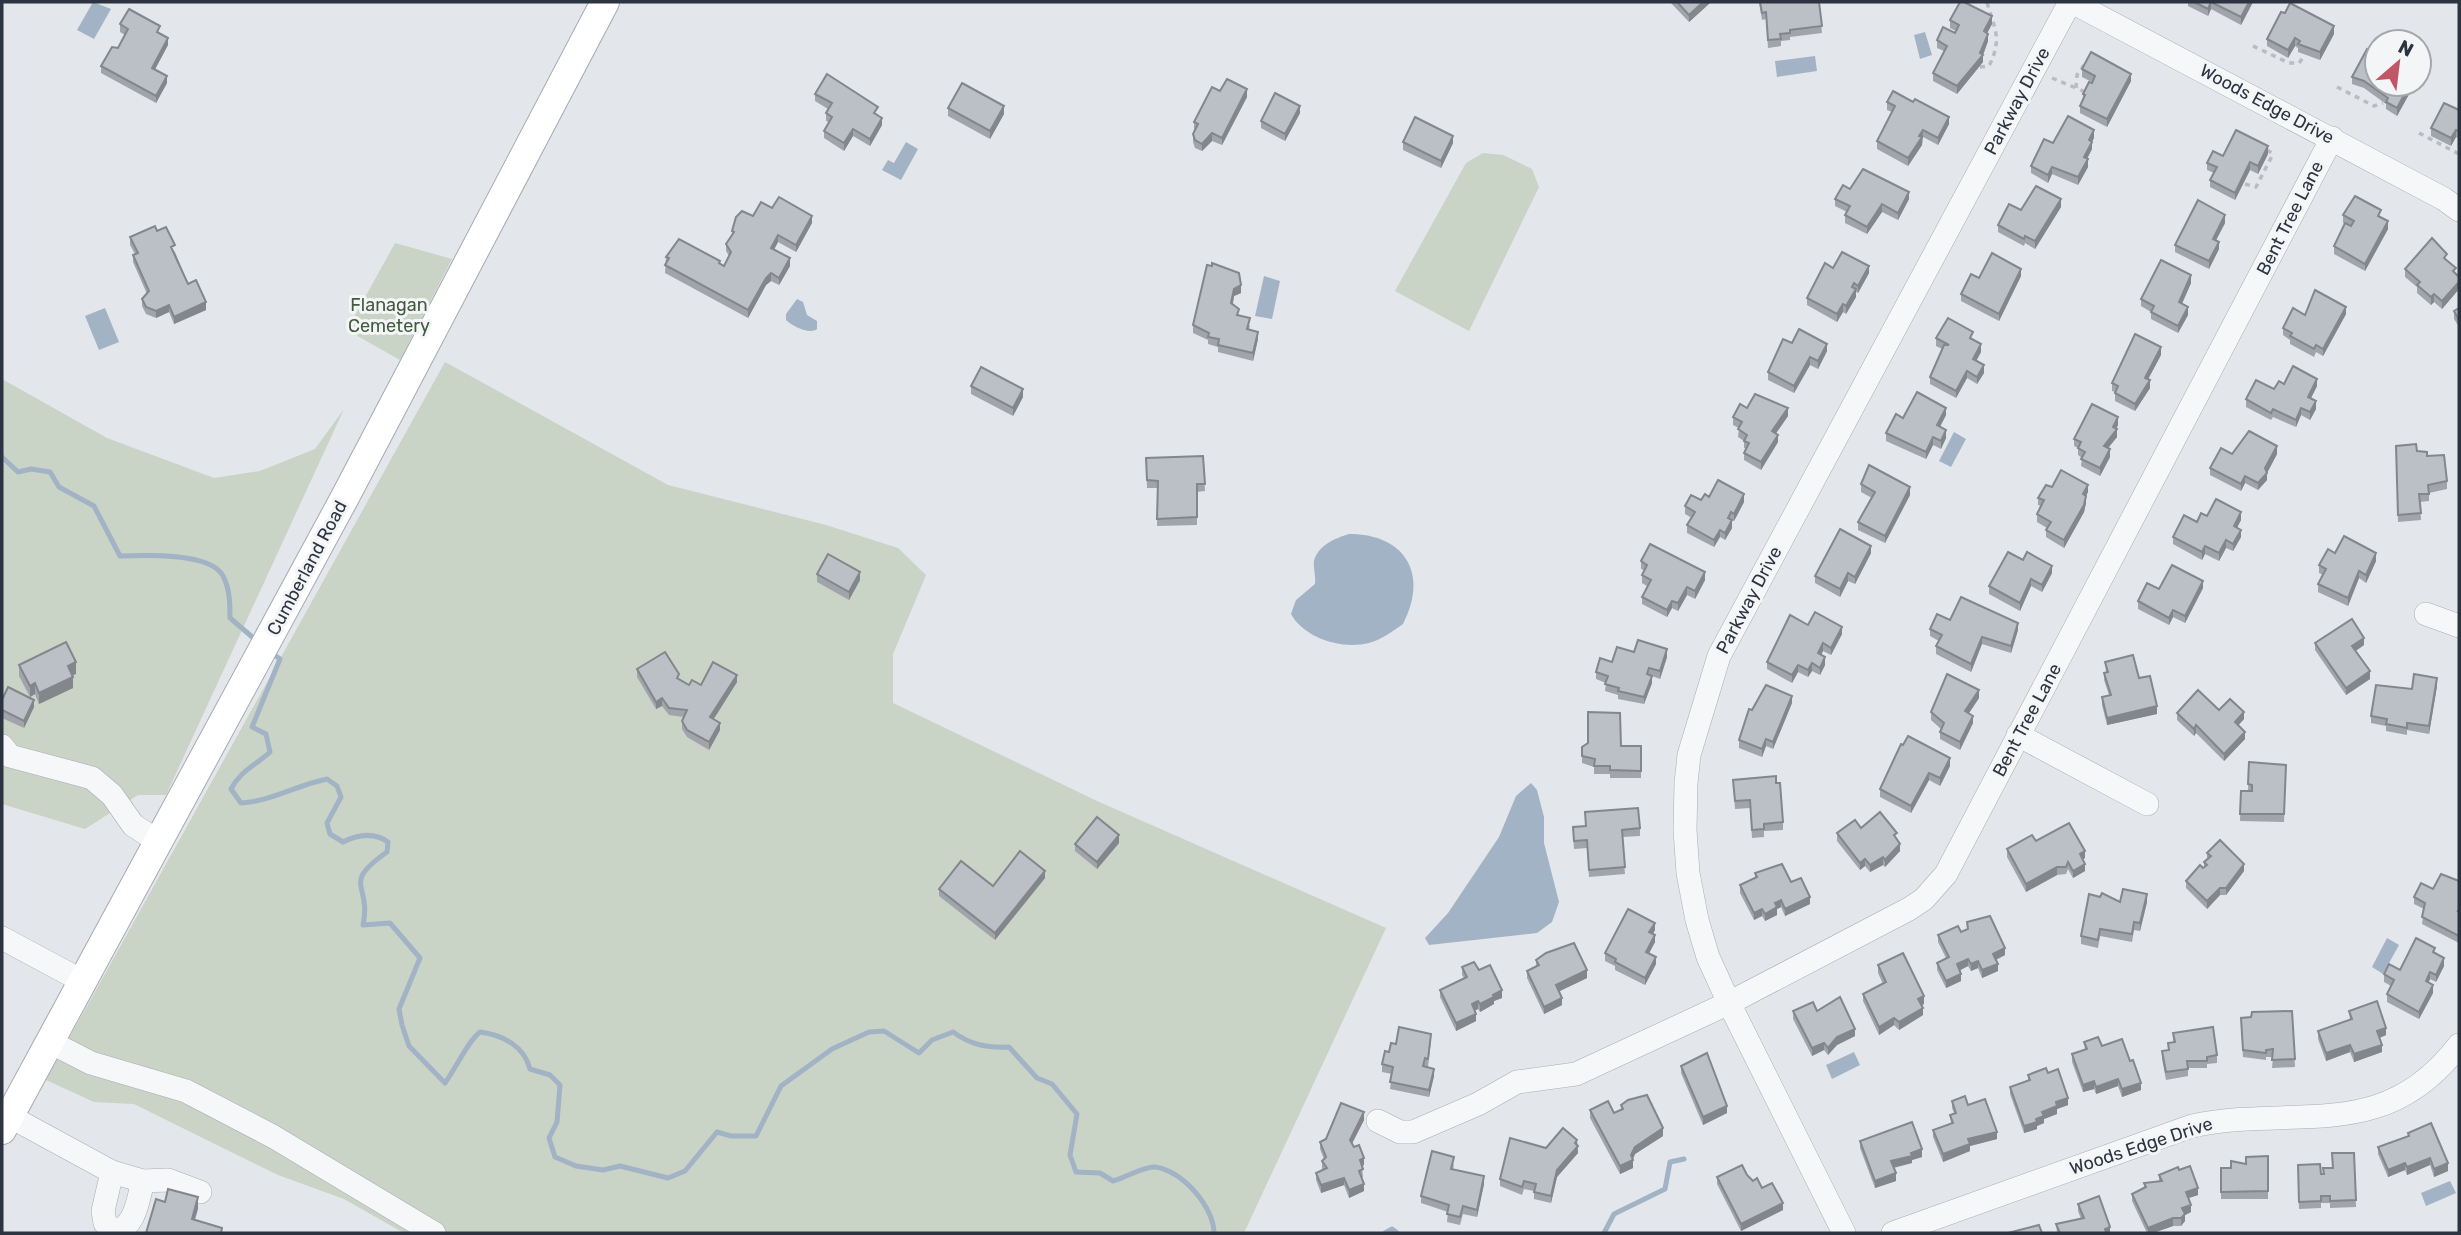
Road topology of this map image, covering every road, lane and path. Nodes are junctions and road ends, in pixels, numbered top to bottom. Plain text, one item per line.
1 (605, 2) edge
2 (1987, 2) edge
3 (2071, 2) edge
4 (2253, 46) dead end
5 (2305, 55) edge
6 (2093, 57) edge
7 (1980, 67) edge
8 (2044, 74) dead end
9 (2337, 87) dead end
10 (2076, 88) junction
11 (2088, 92) edge
12 (2383, 103) edge
13 (2419, 133) dead end
14 (2332, 138) junction
15 (2259, 145) edge
16 (2459, 154) edge
17 (2245, 184) edge
18 (2459, 211) edge
19 (2426, 614) dead end
20 (2459, 625) edge
21 (2, 734) edge
22 (2018, 736) junction
23 (2147, 804) dead end
24 (159, 842) junction
25 (2, 938) edge
26 (84, 982) junction
27 (1729, 1003) junction
28 (50, 1042) junction
29 (2459, 1045) edge
30 (1378, 1121) dead end
31 (6, 1123) edge
32 (112, 1172) junction
33 (142, 1181) junction
34 (200, 1192) dead end
35 (434, 1233) edge
36 (1844, 1233) edge
37 (1894, 1233) edge

1 - 24 main road, Cumberland Road
2 - 7 path
3 - 14 street, Woods Edge Drive
3 - 27 street, Parkway Drive
4 - 5 path
6 - 10 path
8 - 10 path
9 - 12 path
10 - 11 path
13 - 16 path
14 - 18 street, Woods Edge Drive
14 - 22 street, Bent Tree Lane
15 - 17 path
19 - 20 street
21 - 24 street
22 - 23 street
22 - 27 street, Bent Tree Lane
24 - 26 main road, Cumberland Road
25 - 26 street
26 - 28 main road, Cumberland Road
27 - 30 street, Bent Tree Lane
27 - 36 street, Parkway Drive
28 - 31 main road, Cumberland Road
28 - 35 street
29 - 37 street, Woods Edge Drive
31 - 32 street
32 - 33 street
32 - 33 street
33 - 34 street

